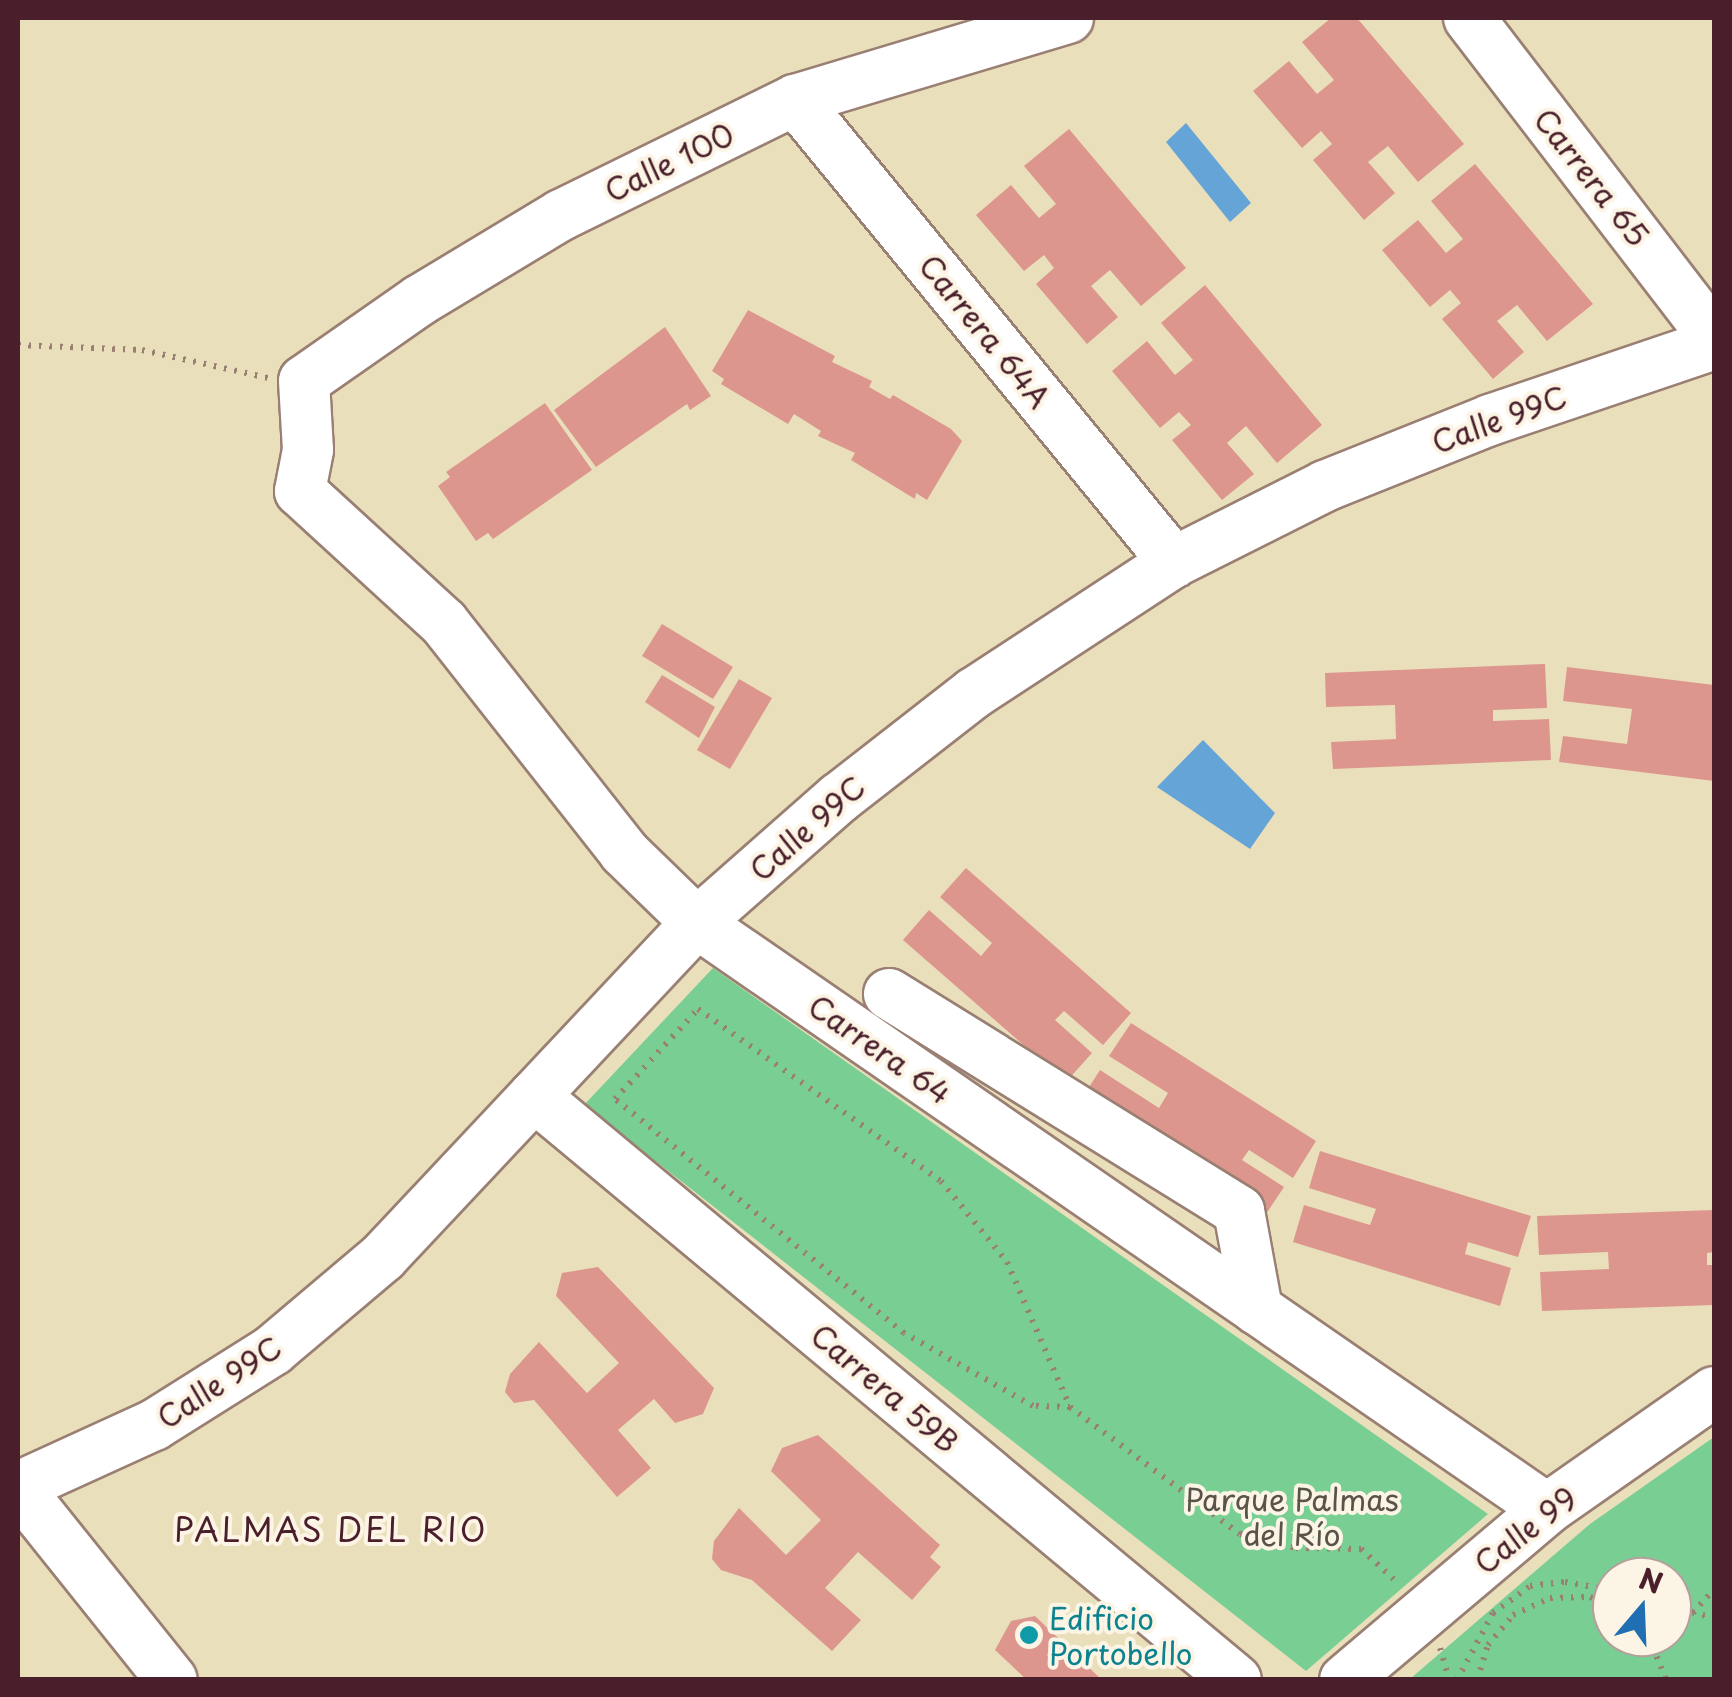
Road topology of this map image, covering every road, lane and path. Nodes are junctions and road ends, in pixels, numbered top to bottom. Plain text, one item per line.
1 (1068, 18) edge
2 (1469, 18) edge
3 (795, 100) junction
4 (1714, 341) edge
5 (18, 345) edge
6 (304, 382) junction
7 (1174, 562) junction
8 (697, 923) junction
9 (889, 994) dead end
10 (534, 1096) junction
11 (1257, 1309) junction
12 (1714, 1392) edge
13 (1070, 1407) junction
14 (18, 1488) edge
15 (1547, 1509) junction
16 (1592, 1587) edge
17 (1714, 1589) edge
18 (1592, 1598) edge
19 (1692, 1614) joint
20 (1422, 1615) junction
21 (1714, 1618) edge
22 (172, 1680) edge
23 (1236, 1680) edge
24 (1345, 1680) edge
25 (1453, 1680) edge
26 (1478, 1680) edge

1 - 3 street, Calle 100
2 - 4 street, Carrera 65
3 - 6 street, Calle 100
3 - 7 street, Carrera 64A
4 - 7 street, Calle 99C
5 - 6 path
6 - 8 street, Carrera 64
7 - 8 street, Calle 99C
8 - 10 street, Calle 99C
8 - 11 street, Carrera 64
9 - 11 street
10 - 14 street, Calle 99C
10 - 23 street, Carrera 59B
11 - 15 street, Carrera 64
12 - 15 street, Calle 99
13 - 13 path
13 - 20 path
14 - 22 street
15 - 20 street, Calle 99
16 - 25 path
17 - 19 path
18 - 26 path
19 - 21 path
20 - 24 street, Calle 99
20 - 25 path

